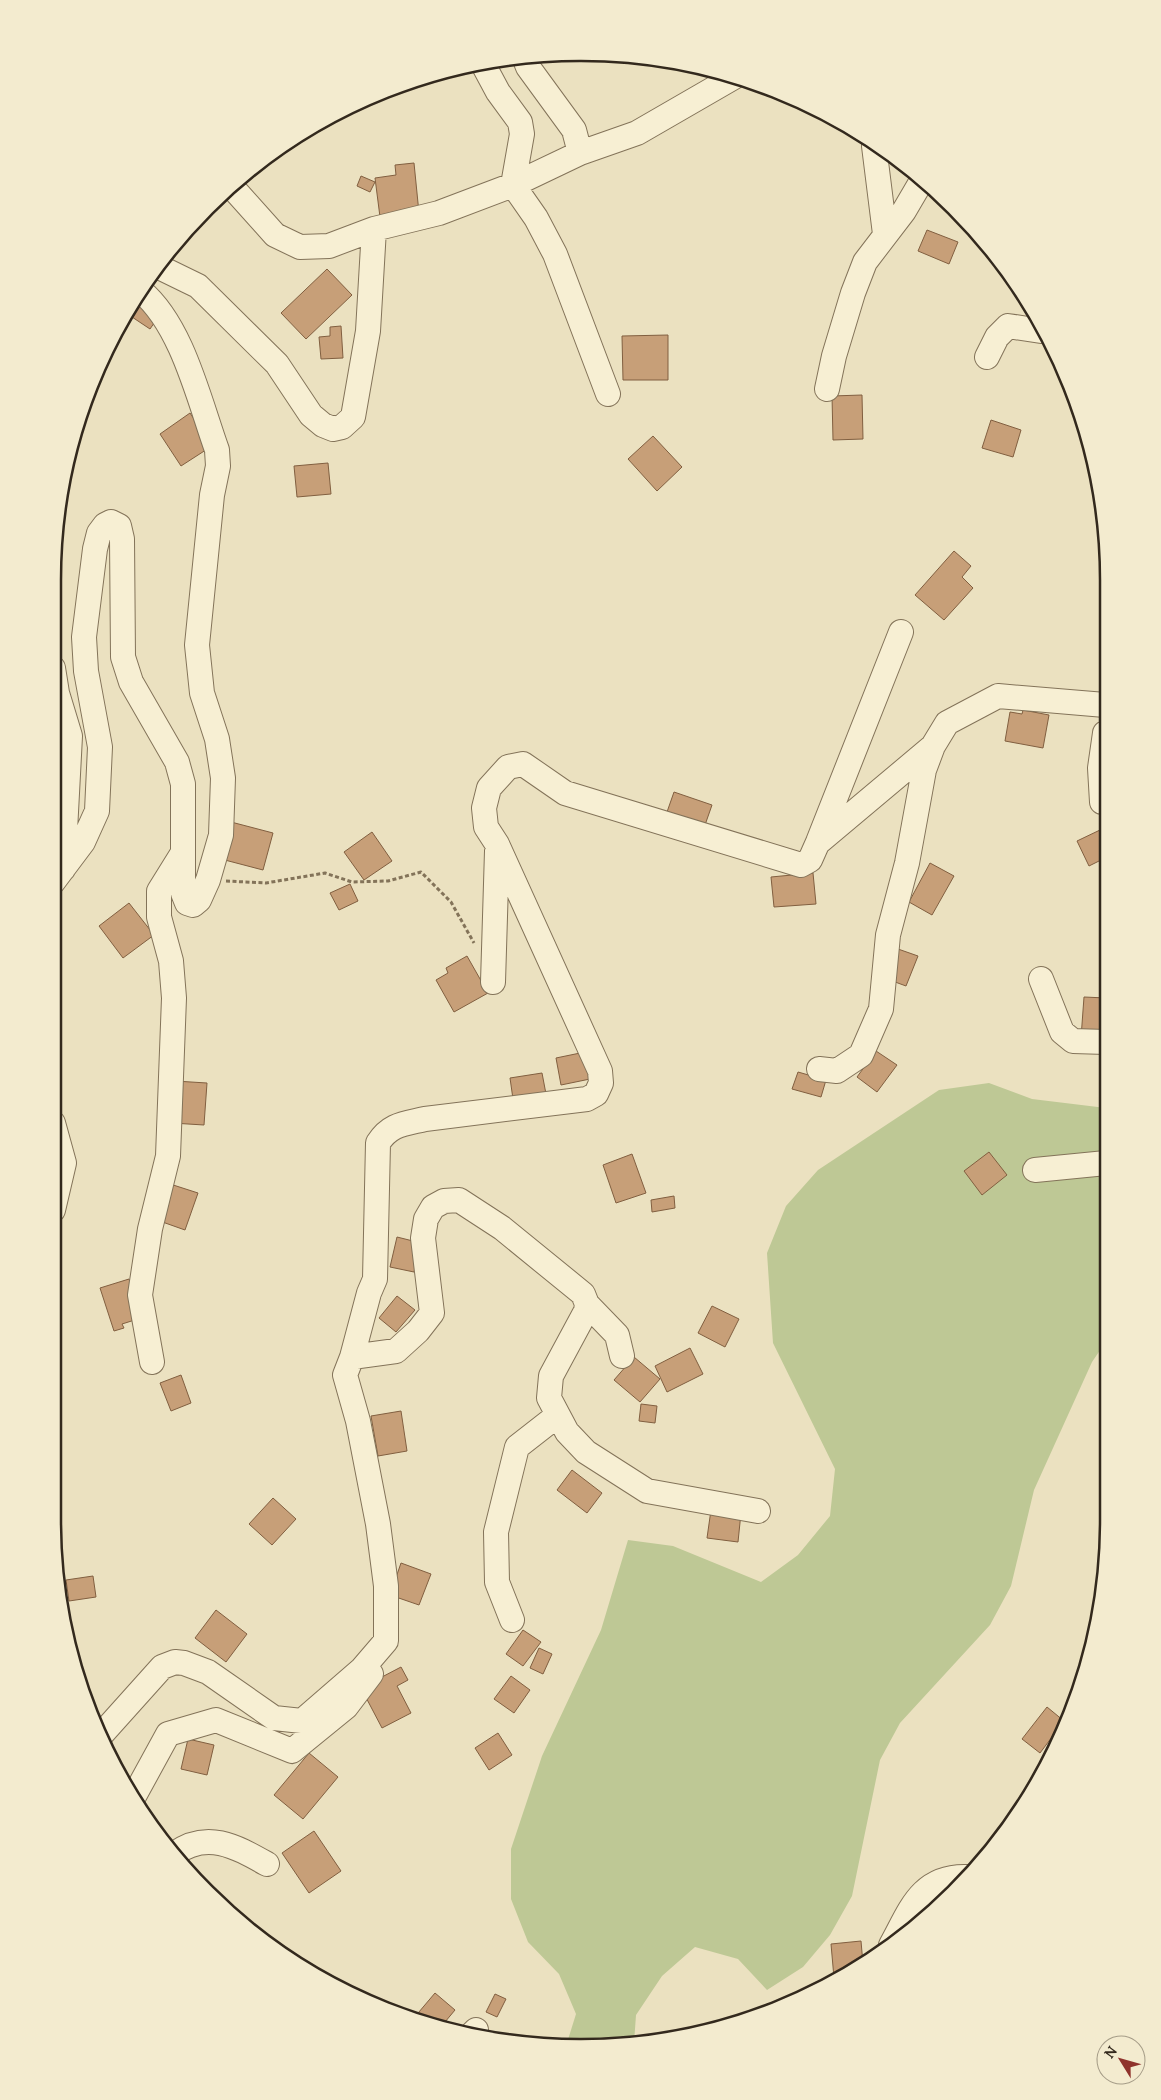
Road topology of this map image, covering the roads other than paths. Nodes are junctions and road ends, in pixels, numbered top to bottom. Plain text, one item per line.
1 (527, 64) edge
2 (486, 70) edge
3 (725, 82) edge
4 (580, 153) junction
5 (875, 153) edge
6 (513, 186) junction
7 (918, 186) edge
8 (237, 191) edge
9 (374, 229) junction
10 (885, 234) junction
11 (165, 269) edge
12 (147, 296) edge
13 (1035, 330) edge
14 (987, 357) dead end
15 (827, 389) dead end
16 (608, 394) dead end
17 (901, 632) dead end
18 (1100, 705) edge
19 (61, 708) edge
20 (933, 746) junction
21 (61, 840) edge
22 (818, 842) junction
23 (497, 844) junction
24 (182, 854) junction
25 (61, 871) edge
26 (1041, 978) dead end
27 (493, 982) dead end
28 (1100, 1042) edge
29 (819, 1069) dead end
30 (61, 1152) edge
31 (1100, 1164) edge
32 (1035, 1170) dead end
33 (61, 1176) edge
34 (587, 1304) junction
35 (622, 1356) dead end
36 (352, 1357) junction
37 (152, 1362) dead end
38 (558, 1415) junction
39 (758, 1511) dead end
40 (512, 1620) dead end
41 (386, 1641) junction
42 (106, 1729) edge
43 (138, 1790) edge
44 (180, 1850) edge
45 (266, 1864) dead end
46 (956, 1878) edge
47 (900, 1929) edge

1 - 4 street
2 - 6 street
3 - 4 street
4 - 6 street
5 - 10 street
6 - 9 street
6 - 16 street
7 - 10 street
8 - 9 street
9 - 11 street
10 - 15 street
12 - 24 street
13 - 14 street
17 - 22 street
18 - 20 street
19 - 21 street
20 - 22 street
20 - 29 street
22 - 23 street
23 - 27 street
23 - 36 street
24 - 25 street
24 - 37 street
26 - 28 street
30 - 33 street
31 - 32 street
34 - 35 street
34 - 36 street
34 - 38 street
36 - 41 street
38 - 39 street
38 - 40 street
41 - 42 street
41 - 43 street
44 - 45 street
46 - 47 street

